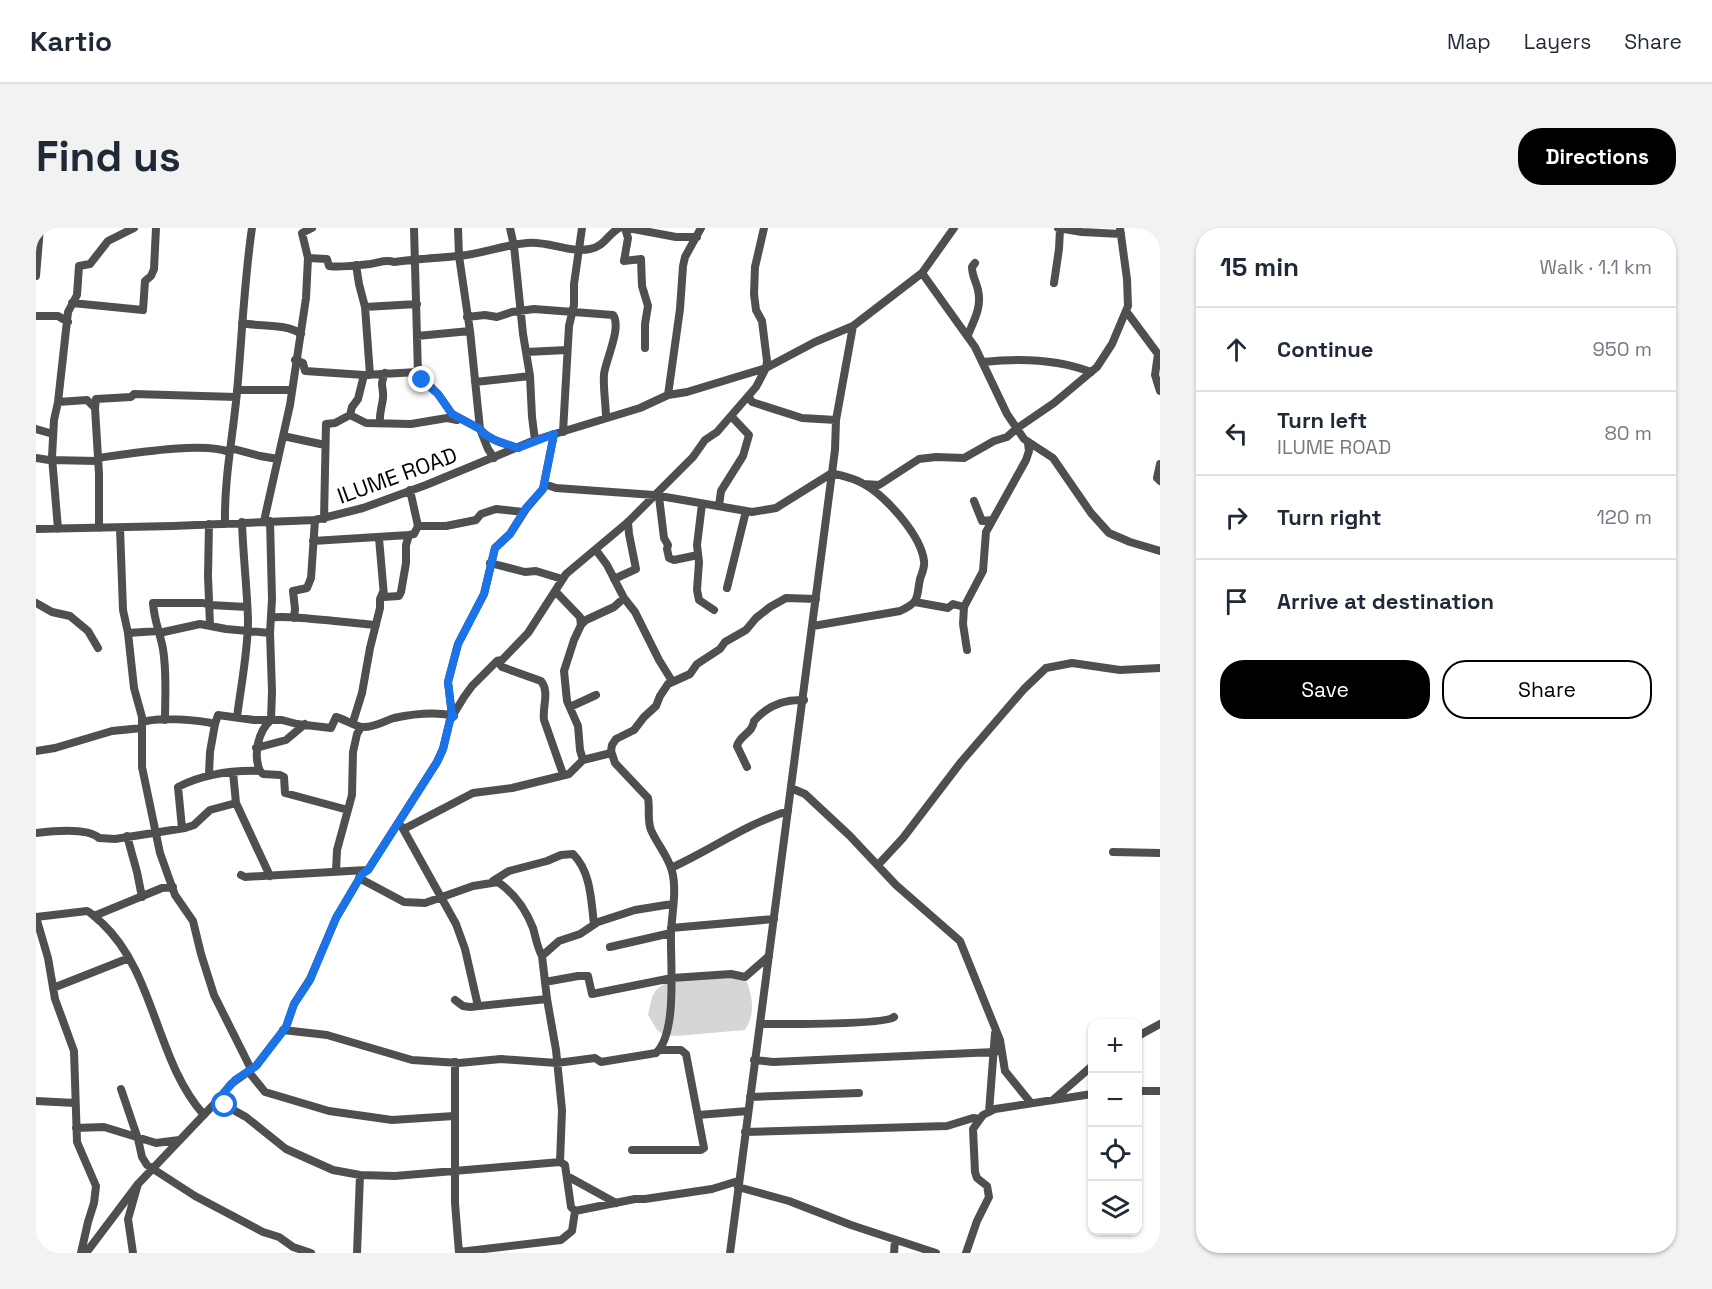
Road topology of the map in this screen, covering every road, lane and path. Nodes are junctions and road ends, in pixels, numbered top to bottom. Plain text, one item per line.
1 (40, 228) edge
2 (134, 228) edge
3 (156, 228) edge
4 (252, 228) edge
5 (312, 228) edge
6 (414, 228) edge
7 (458, 228) edge
8 (510, 228) edge
9 (582, 228) edge
10 (618, 228) edge
11 (627, 228) edge
12 (701, 228) edge
13 (764, 228) edge
14 (954, 228) edge
15 (1059, 228) edge
16 (1120, 231) edge
17 (698, 237) junction
18 (514, 246) junction
19 (580, 250) junction
20 (459, 256) junction
21 (308, 258) junction
22 (414, 259) junction
23 (975, 263) dead end
24 (356, 265) junction
25 (922, 273) junction
26 (36, 276) edge
27 (1054, 283) dead end
28 (72, 303) junction
29 (417, 304) junction
30 (365, 307) junction
31 (520, 311) junction
32 (1126, 311) junction
33 (572, 313) junction
34 (36, 315) edge
35 (467, 317) junction
36 (68, 322) junction
37 (242, 323) junction
38 (853, 326) junction
39 (470, 331) junction
40 (301, 334) junction
41 (968, 335) junction
42 (417, 336) junction
43 (645, 348) dead end
44 (567, 350) junction
45 (526, 352) junction
46 (1159, 354) edge
47 (295, 360) junction
48 (983, 362) junction
49 (766, 368) junction
50 (418, 372) junction
51 (1091, 372) junction
52 (384, 373) junction
53 (367, 375) junction
54 (530, 376) junction
55 (475, 382) junction
56 (291, 390) junction
57 (1160, 391) edge
58 (237, 393) junction
59 (668, 395) junction
60 (749, 397) junction
61 (58, 402) junction
62 (95, 408) junction
63 (350, 415) junction
64 (731, 416) junction
65 (606, 418) junction
66 (836, 420) junction
67 (467, 422) junction
68 (380, 423) junction
69 (36, 429) edge
70 (480, 429) junction
71 (1016, 429) junction
72 (559, 433) junction
73 (53, 434) junction
74 (283, 436) junction
75 (535, 440) junction
76 (1028, 443) junction
77 (325, 445) junction
78 (518, 448) junction
79 (230, 450) junction
80 (36, 458) edge
81 (494, 458) junction
82 (278, 459) junction
83 (52, 460) junction
84 (98, 460) junction
85 (1160, 464) edge
86 (832, 473) junction
87 (1160, 481) edge
88 (544, 484) junction
89 (864, 484) junction
90 (410, 490) junction
91 (656, 496) junction
92 (974, 501) dead end
93 (702, 504) junction
94 (719, 506) junction
95 (746, 511) junction
96 (523, 512) junction
97 (320, 519) junction
98 (992, 520) junction
99 (267, 521) junction
100 (242, 522) junction
101 (628, 522) junction
102 (209, 524) junction
103 (225, 524) junction
104 (418, 526) junction
105 (99, 528) junction
106 (120, 528) junction
107 (36, 529) edge
108 (58, 529) junction
109 (409, 535) junction
110 (379, 538) junction
111 (313, 541) junction
112 (596, 550) junction
113 (1160, 551) edge
114 (698, 555) junction
115 (490, 564) junction
116 (562, 579) junction
117 (614, 579) junction
118 (727, 588) dead end
119 (556, 591) junction
120 (384, 597) junction
121 (624, 598) junction
122 (816, 599) junction
123 (915, 602) junction
124 (36, 603) edge
125 (210, 605) junction
126 (247, 607) junction
127 (963, 608) junction
128 (714, 610) dead end
129 (271, 618) junction
130 (294, 618) junction
131 (210, 625) junction
132 (376, 625) junction
133 (581, 625) junction
134 (813, 626) junction
135 (158, 632) junction
136 (247, 632) junction
137 (128, 633) junction
138 (270, 633) junction
139 (98, 648) dead end
140 (966, 650) dead end
141 (497, 661) junction
142 (1160, 668) edge
143 (672, 681) junction
144 (596, 695) dead end
145 (804, 700) junction
146 (570, 707) junction
147 (453, 716) junction
148 (237, 717) junction
149 (165, 720) junction
150 (271, 720) junction
151 (353, 722) junction
152 (215, 724) junction
153 (305, 724) junction
154 (142, 725) junction
155 (361, 727) junction
156 (256, 748) junction
157 (36, 751) edge
158 (611, 753) junction
159 (583, 760) junction
160 (747, 767) dead end
161 (260, 771) junction
162 (233, 772) junction
163 (209, 774) junction
164 (563, 774) junction
165 (791, 788) junction
166 (236, 803) junction
167 (348, 810) junction
168 (788, 811) junction
169 (401, 826) junction
170 (182, 828) junction
171 (156, 831) junction
172 (36, 833) edge
173 (127, 836) junction
174 (1113, 852) dead end
175 (1160, 853) edge
176 (878, 865) junction
177 (671, 868) junction
178 (368, 870) junction
179 (336, 871) junction
180 (241, 875) dead end
181 (270, 876) junction
182 (168, 877) junction
183 (359, 878) junction
184 (490, 882) junction
185 (173, 887) junction
186 (162, 888) junction
187 (142, 897) junction
188 (442, 897) junction
189 (672, 904) junction
190 (94, 916) junction
191 (36, 917) edge
192 (774, 919) junction
193 (594, 924) junction
194 (37, 927) edge
195 (671, 931) junction
196 (610, 946) dead end
197 (542, 956) junction
198 (769, 956) junction
199 (129, 958) junction
200 (672, 978) junction
201 (545, 982) junction
202 (53, 988) junction
203 (547, 999) junction
204 (455, 1000) dead end
205 (478, 1006) junction
206 (894, 1017) dead end
207 (760, 1024) junction
208 (1160, 1024) edge
209 (994, 1027) junction
210 (283, 1030) junction
211 (1142, 1033) edge
212 (660, 1050) junction
213 (995, 1052) junction
214 (754, 1060) junction
215 (455, 1062) junction
216 (557, 1063) junction
217 (250, 1070) junction
218 (1088, 1070) edge
219 (121, 1089) dead end
220 (1142, 1091) edge
221 (1160, 1091) edge
222 (859, 1093) dead end
223 (1088, 1095) edge
224 (750, 1097) junction
225 (36, 1101) edge
226 (217, 1101) junction
227 (1052, 1101) junction
228 (75, 1103) junction
229 (1031, 1103) junction
230 (748, 1111) junction
231 (989, 1112) junction
232 (204, 1114) junction
233 (698, 1115) junction
234 (454, 1116) junction
235 (980, 1119) junction
236 (76, 1128) junction
237 (745, 1132) junction
238 (138, 1138) junction
239 (179, 1140) junction
240 (632, 1150) dead end
241 (560, 1162) junction
242 (152, 1168) junction
243 (456, 1170) junction
244 (360, 1175) junction
245 (567, 1176) junction
246 (138, 1184) junction
247 (738, 1184) junction
248 (616, 1203) junction
249 (575, 1211) junction
250 (895, 1240) junction
251 (84, 1253) edge
252 (133, 1253) edge
253 (311, 1253) edge
254 (357, 1253) edge
255 (459, 1253) edge
256 (730, 1253) edge
257 (894, 1253) edge
258 (936, 1253) edge
259 (966, 1253) edge

1 - 26 street
2 - 28 street
3 - 28 street
4 - 37 street
5 - 21 street
6 - 22 street
7 - 20 street
8 - 18 street
9 - 19 street
10 - 19 street
11 - 17 street
11 - 43 street
12 - 17 street
13 - 49 street
14 - 25 street, ILUME ROAD
15 - 16 street
15 - 27 street
16 - 32 street
17 - 59 street
18 - 19 street
18 - 20 street
18 - 31 street
19 - 33 street
20 - 22 street
20 - 35 street
21 - 24 street
21 - 40 street
22 - 24 street
22 - 29 street
23 - 41 street
24 - 30 street
25 - 38 street, ILUME ROAD
25 - 41 street
28 - 36 street
29 - 30 street
29 - 42 street
30 - 53 street
31 - 33 street
31 - 35 street
31 - 45 street
32 - 46 street
32 - 51 street
33 - 44 street
33 - 65 street
34 - 36 street
35 - 39 street
36 - 61 street
37 - 40 street
37 - 58 street
38 - 49 street, ILUME ROAD
38 - 66 street
39 - 42 street
39 - 55 street
40 - 47 street
41 - 48 street
42 - 50 street
44 - 45 street
44 - 72 street
45 - 54 street
46 - 57 street
47 - 53 street
47 - 56 street
48 - 51 street
48 - 71 street
49 - 59 street, ILUME ROAD
49 - 60 street
50 - 52 street
50 - 67 street
51 - 71 street
52 - 53 street
52 - 68 street
53 - 63 street
54 - 55 street
54 - 75 street
55 - 70 street
56 - 58 street
56 - 74 street
58 - 62 street
58 - 79 street
59 - 65 street, ILUME ROAD
60 - 64 street
60 - 66 street
61 - 62 street
61 - 73 street
62 - 84 street
63 - 68 street
63 - 77 street
64 - 91 street
64 - 94 street
65 - 72 street, ILUME ROAD
66 - 86 street
67 - 68 street
67 - 70 street
69 - 73 street
70 - 78 street
70 - 81 street
71 - 76 street
71 - 89 street
72 - 75 street, ILUME ROAD
72 - 88 street
73 - 83 street
74 - 77 street
74 - 82 street
75 - 78 street, ILUME ROAD
76 - 98 street
76 - 113 street
77 - 97 street
78 - 81 street, ILUME ROAD
79 - 82 street
79 - 84 street
79 - 103 street
80 - 83 street
81 - 90 street, ILUME ROAD
82 - 99 street
83 - 84 street
83 - 108 street
84 - 105 street
85 - 87 street
86 - 89 street
86 - 95 street
86 - 122 street
88 - 91 street
88 - 96 street
89 - 123 street
90 - 97 street, ILUME ROAD
90 - 104 street
91 - 93 street
91 - 101 street
91 - 114 street
92 - 98 street
93 - 94 street
93 - 114 street
94 - 95 street
95 - 118 street
96 - 104 street
96 - 115 street
97 - 99 street, ILUME ROAD
97 - 111 street
98 - 127 street
99 - 100 street, ILUME ROAD
99 - 129 street
100 - 103 street, ILUME ROAD
100 - 126 street
101 - 112 street
101 - 117 street
102 - 103 street, ILUME ROAD
102 - 106 street, ILUME ROAD
102 - 125 street
104 - 109 street
105 - 106 street, ILUME ROAD
105 - 108 street, ILUME ROAD
106 - 137 street
107 - 108 street, ILUME ROAD
109 - 110 street
109 - 120 street
110 - 111 street
110 - 120 street
111 - 130 street
112 - 116 street
112 - 117 street
114 - 128 street
115 - 116 street
115 - 147 street
116 - 119 street
117 - 121 street
119 - 133 street
119 - 141 street
120 - 132 street
121 - 133 street
121 - 143 street
122 - 134 street
122 - 143 street
123 - 127 street
123 - 134 street
124 - 139 street
125 - 126 street
125 - 131 street
125 - 135 street
126 - 136 street
127 - 140 street
129 - 130 street
129 - 138 street
130 - 132 street
131 - 135 street
131 - 136 street
132 - 151 street
133 - 146 street
134 - 145 street
135 - 137 street
135 - 149 street
136 - 138 street
136 - 148 street
137 - 154 street
138 - 150 street
141 - 147 street
141 - 164 street
142 - 176 street
143 - 158 street
144 - 146 street
145 - 160 street
145 - 165 street
146 - 159 street
147 - 155 street
147 - 169 street
148 - 150 street
148 - 152 street
149 - 152 street
149 - 154 street
150 - 153 street
150 - 156 street
151 - 153 street
151 - 155 street
152 - 163 street
153 - 156 street
154 - 157 street
154 - 171 street
155 - 167 street
156 - 161 street
158 - 159 street
158 - 177 street
159 - 164 street
161 - 162 street
161 - 167 street
162 - 163 street
162 - 166 street
163 - 170 street
164 - 169 street
165 - 168 street
165 - 176 street
166 - 170 street
166 - 181 street
167 - 179 street
168 - 177 street
168 - 192 street
169 - 178 street
169 - 188 street
170 - 171 street
171 - 173 street
171 - 182 street
172 - 173 street
173 - 187 street
174 - 175 street
176 - 209 street
177 - 189 street
178 - 179 street
178 - 183 street
179 - 181 street
180 - 181 street
182 - 185 street
182 - 186 street
183 - 188 street
183 - 210 street
184 - 188 street
184 - 193 street
184 - 197 street
185 - 186 street
185 - 217 street
186 - 187 street
187 - 190 street
188 - 205 street
189 - 193 street
189 - 195 street
190 - 191 street
190 - 199 street
191 - 194 street
192 - 195 street
192 - 198 street
193 - 197 street
194 - 202 street
195 - 196 street
195 - 200 street
197 - 201 street
198 - 200 street
198 - 207 street
199 - 202 street
199 - 232 street
200 - 201 street
200 - 212 street
201 - 203 street
202 - 228 street
203 - 205 street
203 - 216 street
204 - 205 street
206 - 207 street
207 - 214 street
208 - 211 street
209 - 213 street
209 - 229 street
210 - 215 street
210 - 217 street
212 - 216 street
212 - 233 street
213 - 214 street
213 - 231 street
214 - 224 street
215 - 216 street
215 - 234 street
216 - 241 street
217 - 226 street
217 - 234 street
218 - 227 street
219 - 238 street
220 - 221 street
222 - 224 street
223 - 227 street
224 - 230 street
225 - 228 street
226 - 232 street
226 - 244 street
227 - 229 street
228 - 236 street
229 - 231 street
230 - 233 street
230 - 237 street
231 - 235 street
232 - 239 street
233 - 240 street
234 - 243 street
235 - 237 street
235 - 259 street
236 - 238 street
236 - 251 street
237 - 247 street
238 - 239 street
238 - 242 street
239 - 242 street
241 - 243 street
241 - 245 street
242 - 246 street
242 - 253 street
243 - 244 street
243 - 255 street
244 - 254 street
245 - 248 street
245 - 249 street
246 - 251 street
246 - 252 street
247 - 248 street
247 - 250 street
247 - 256 street
248 - 249 street
249 - 255 street
250 - 257 street
250 - 258 street

